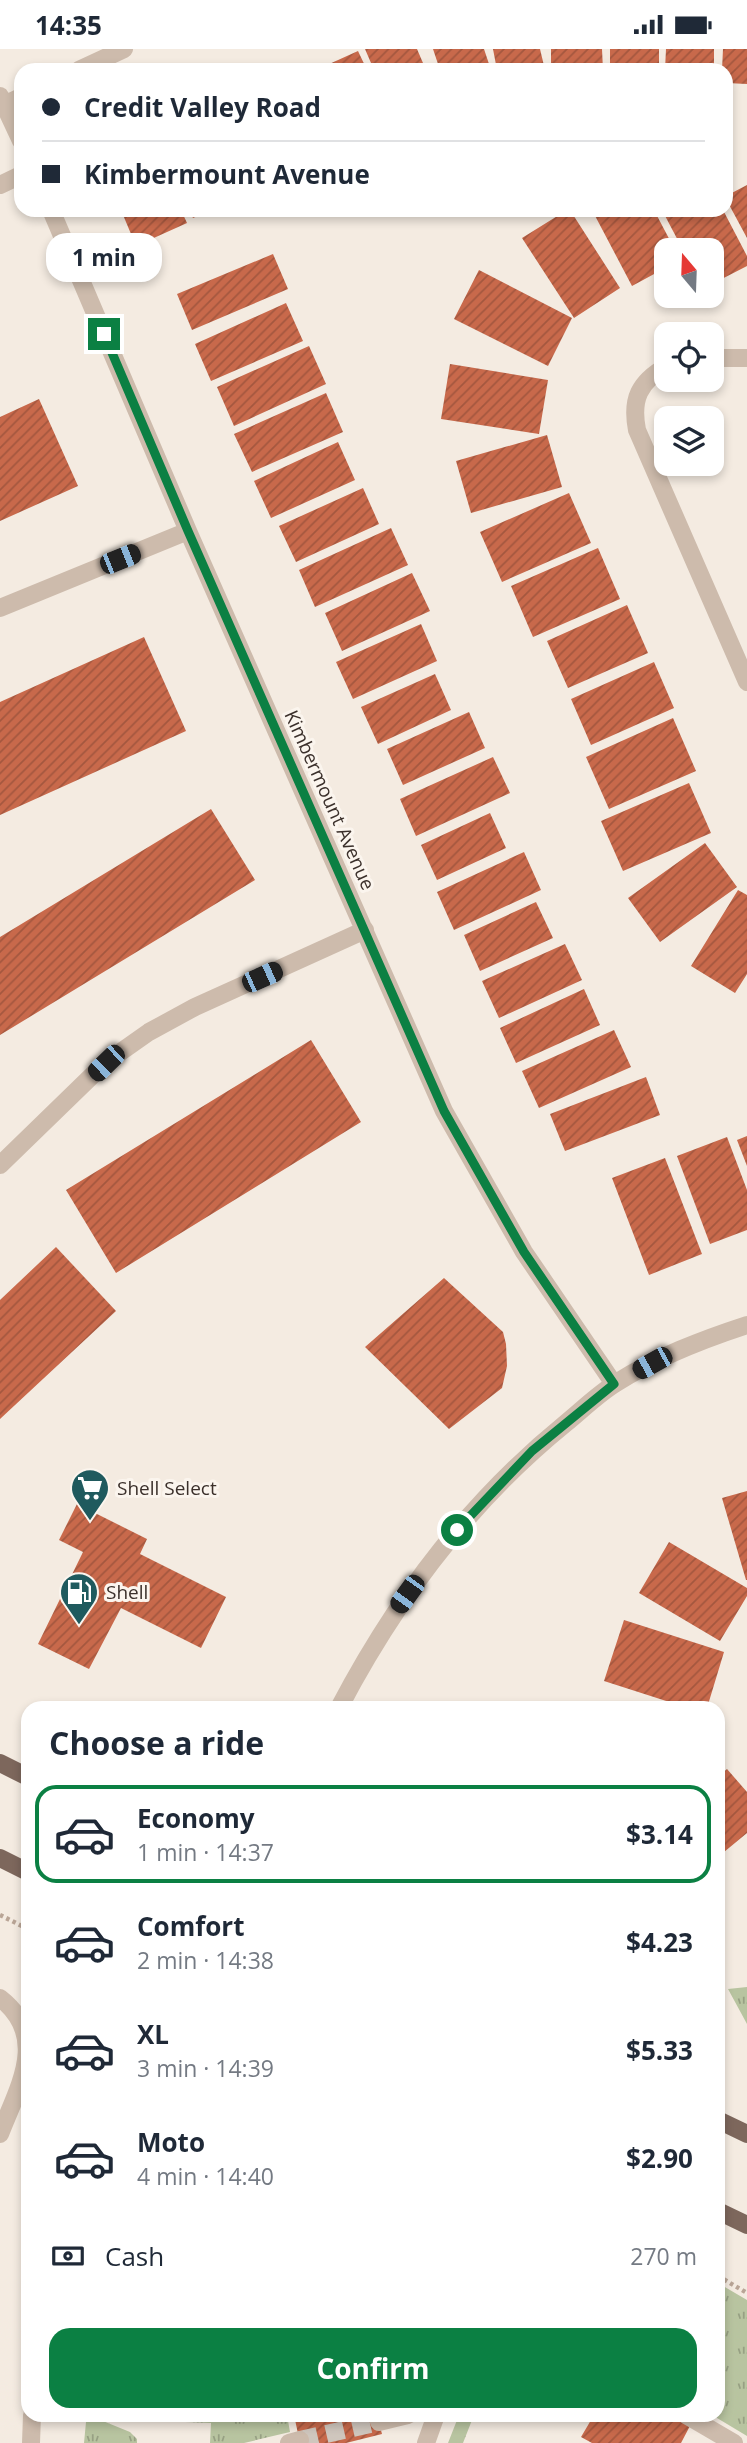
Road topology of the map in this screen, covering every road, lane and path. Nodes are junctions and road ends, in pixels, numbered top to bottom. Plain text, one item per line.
1 (124, 49) edge
2 (94, 63) edge
3 (8, 99) edge
4 (14, 118) edge
5 (54, 217) edge
6 (724, 358) edge
7 (747, 358) edge
8 (654, 375) edge
9 (188, 531) junction
10 (0, 608) edge
11 (747, 682) edge
12 (365, 930) junction
13 (0, 1165) edge
14 (747, 1325) edge
15 (614, 1384) junction
16 (343, 1701) edge
17 (0, 1763) edge
18 (21, 1774) edge
19 (0, 1858) edge
20 (21, 1868) edge
21 (0, 1915) edge
22 (21, 1926) edge
23 (0, 1998) edge
24 (21, 2025) edge
25 (21, 2080) edge
26 (725, 2123) edge
27 (0, 2134) edge
28 (747, 2134) edge
29 (725, 2214) edge
30 (747, 2225) edge
31 (725, 2280) edge
32 (747, 2293) edge
33 (32, 2422) edge
34 (434, 2422) edge
35 (698, 2422) edge
36 (32, 2443) edge
37 (426, 2443) edge
38 (734, 2443) edge

1 - 2 street
3 - 4 street
5 - 9 street, Kimbermount Avenue
6 - 7 street
8 - 11 street
9 - 10 street
9 - 12 street, Kimbermount Avenue
12 - 13 street
12 - 15 street, Kimbermount Avenue
14 - 15 street
15 - 16 street
17 - 18 main road
19 - 20 main road
21 - 22 path
23 - 24 street
25 - 27 street
26 - 28 main road
29 - 30 main road
31 - 32 path
33 - 36 street
34 - 37 street
35 - 38 street

